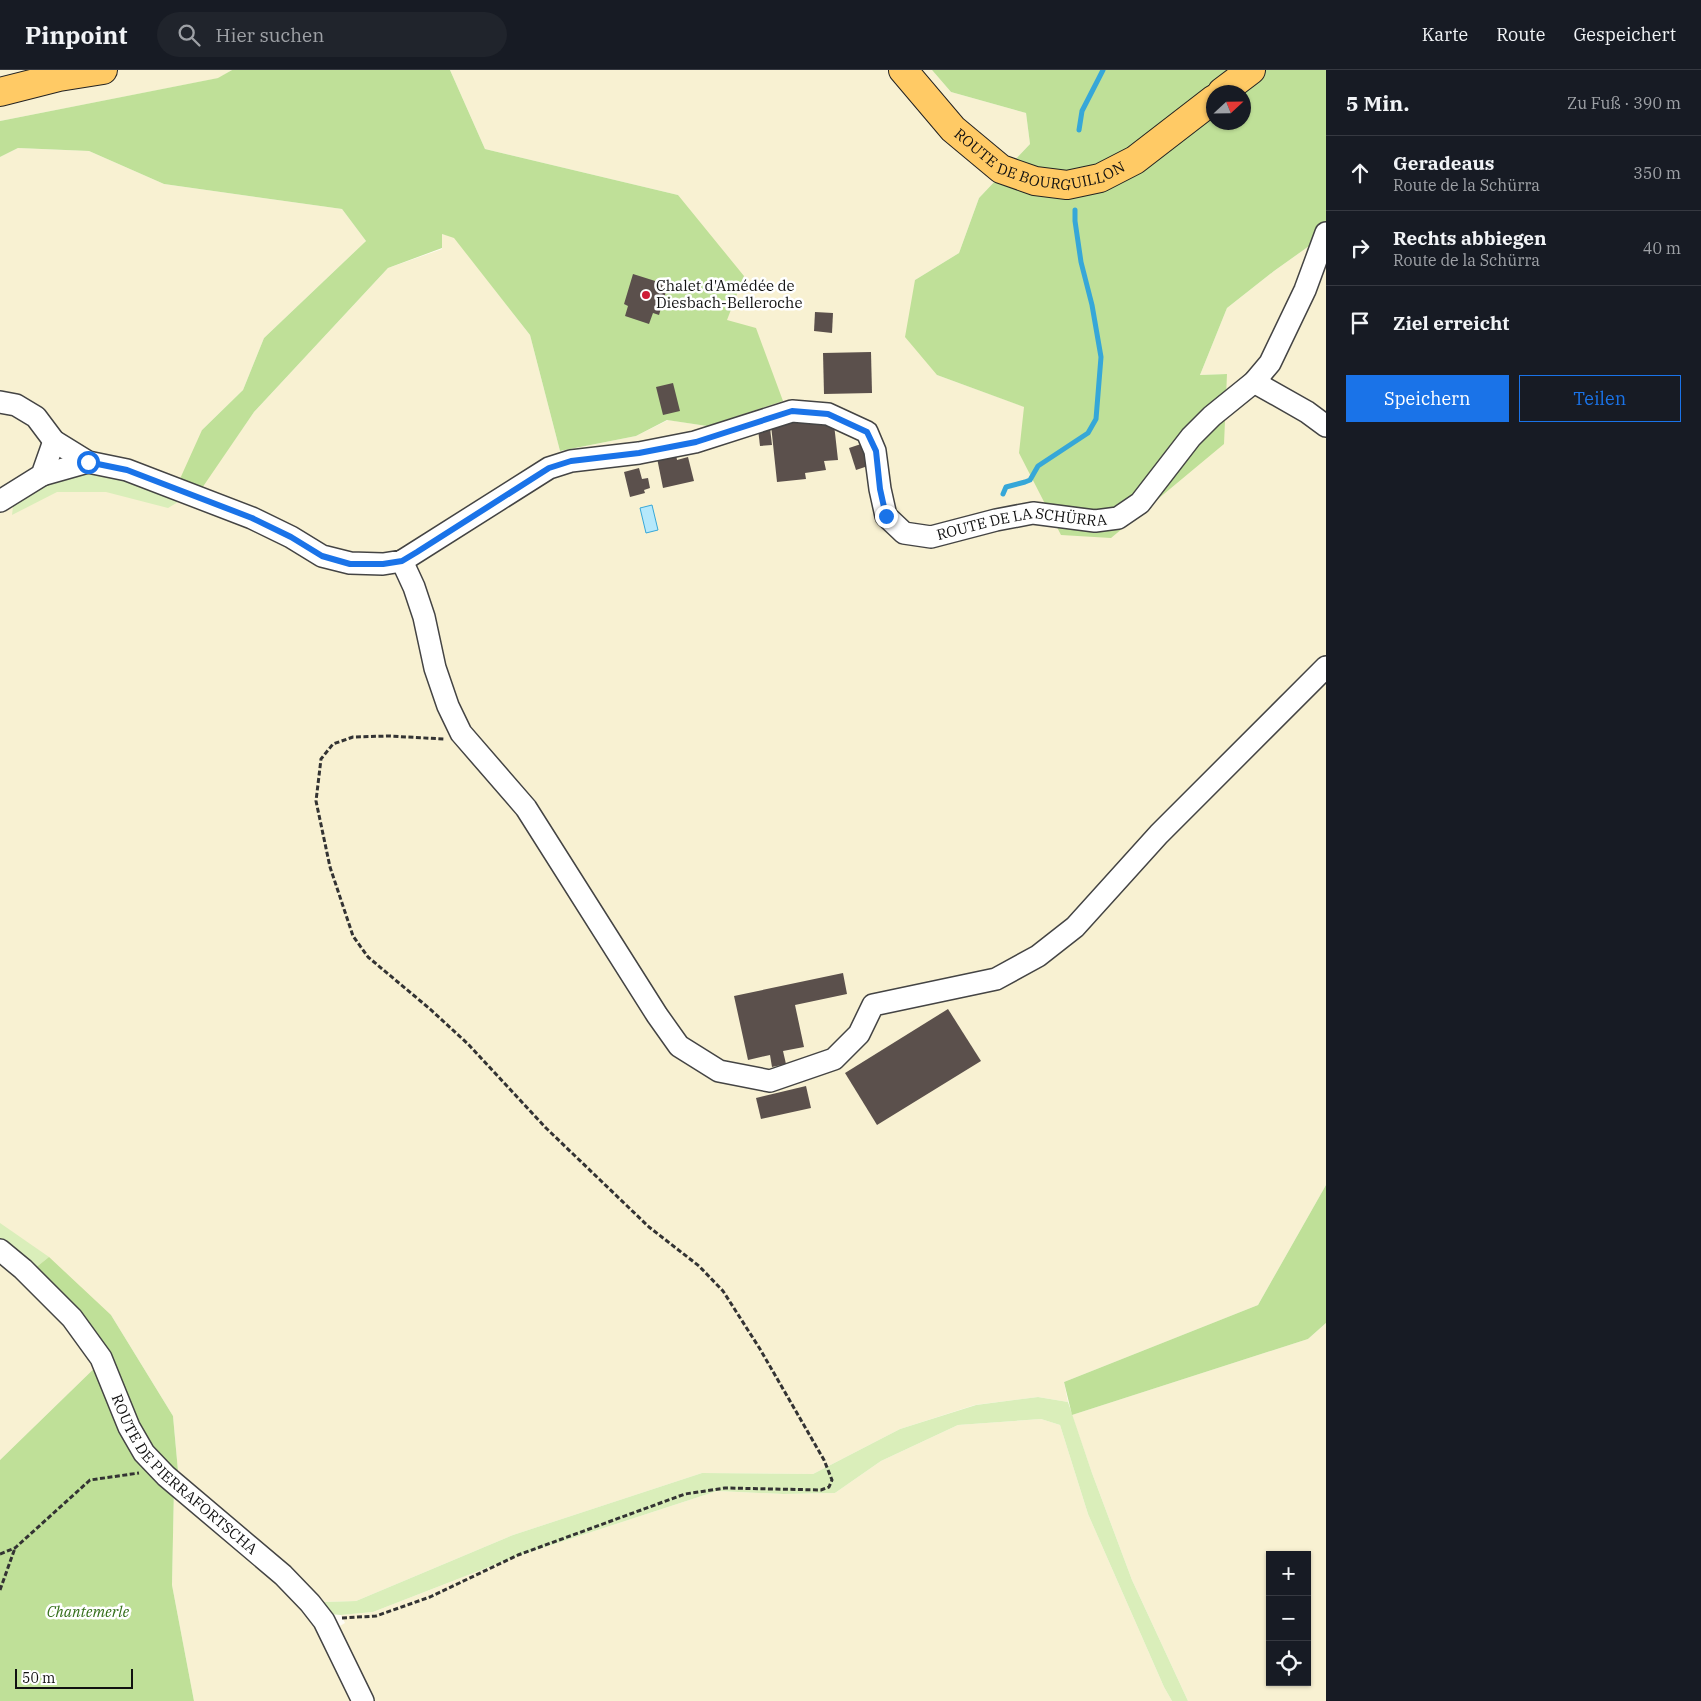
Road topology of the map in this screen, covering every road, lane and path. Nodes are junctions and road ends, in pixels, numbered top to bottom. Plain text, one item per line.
1 (103, 70) edge
2 (903, 70) edge
3 (1251, 70) edge
4 (1231, 85) edge
5 (0, 92) edge
6 (1206, 105) edge
7 (1326, 233) edge
8 (1254, 382) junction
9 (0, 402) edge
10 (1326, 426) edge
11 (54, 441) junction
12 (88, 462) junction
13 (42, 475) junction
14 (0, 501) edge
15 (402, 561) junction
16 (1326, 667) edge
17 (461, 733) junction
18 (0, 1250) edge
19 (154, 1464) junction
20 (15, 1548) junction
21 (0, 1554) edge
22 (0, 1590) edge
23 (324, 1621) junction
24 (363, 1701) edge

1 - 5 main road
2 - 6 main road, ROUTE DE BOURGUILLON
3 - 4 main road
7 - 8 street, ROUTE DE LA SCHÜRRA
8 - 10 street
8 - 15 street, ROUTE DE LA SCHÜRRA
9 - 11 street, ROUTE DE LA SCHÜRRA
11 - 12 street, ROUTE DE LA SCHÜRRA
11 - 13 street
12 - 13 street
12 - 15 street, ROUTE DE LA SCHÜRRA
13 - 14 street
15 - 17 street
16 - 17 street
17 - 23 path
18 - 19 street, ROUTE DE PIERRAFORTSCHA
19 - 20 path
19 - 23 street, ROUTE DE PIERRAFORTSCHA
20 - 21 path
20 - 22 path
23 - 24 street, ROUTE DE PIERRAFORTSCHA

